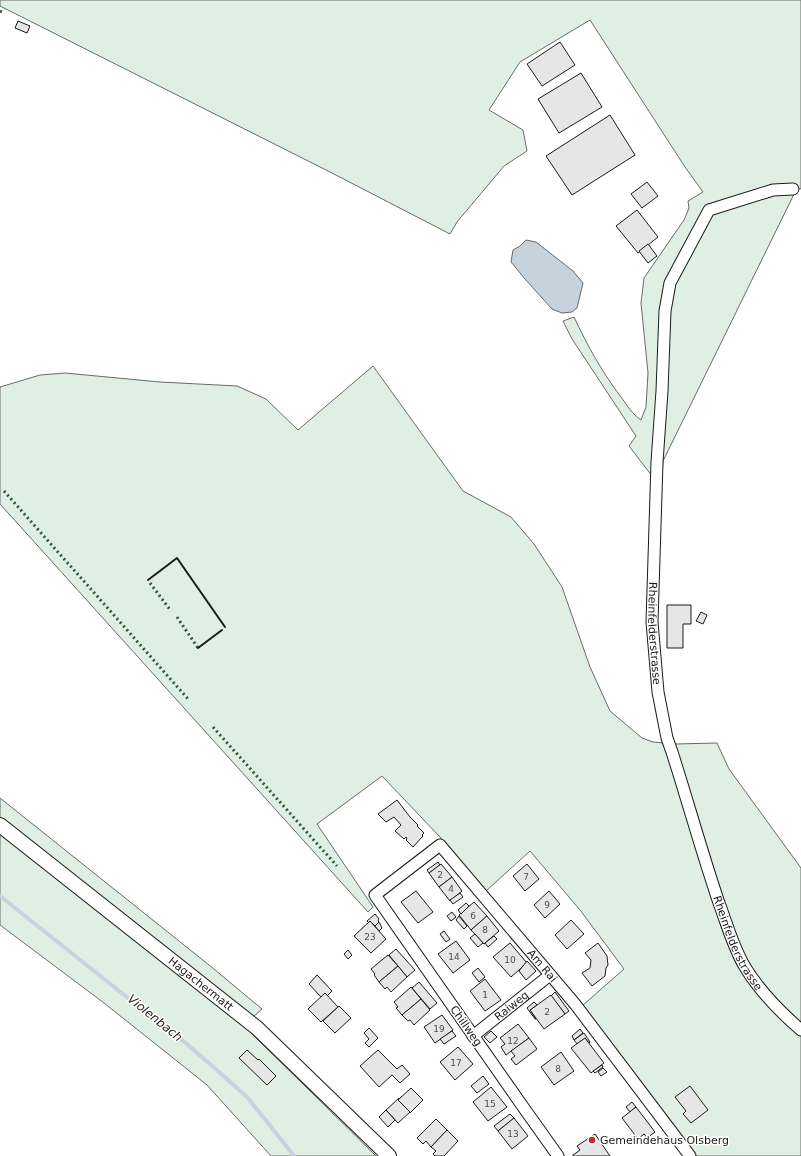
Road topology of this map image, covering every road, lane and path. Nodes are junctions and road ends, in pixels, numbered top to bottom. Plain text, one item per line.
1 (793, 189) dead end
2 (0, 825) edge
3 (375, 895) joint
4 (550, 975) junction
5 (801, 1030) edge
6 (473, 1036) junction
7 (389, 1156) edge
8 (558, 1156) edge
9 (690, 1156) edge

1 - 5 street, Rheinfelderstrasse
2 - 7 street, Hagachermatt
3 - 4 street, Am Rai
3 - 6 street, Chillweg
4 - 6 street, Raiweg
4 - 9 street, Am Rai
6 - 8 street, Chillweg

